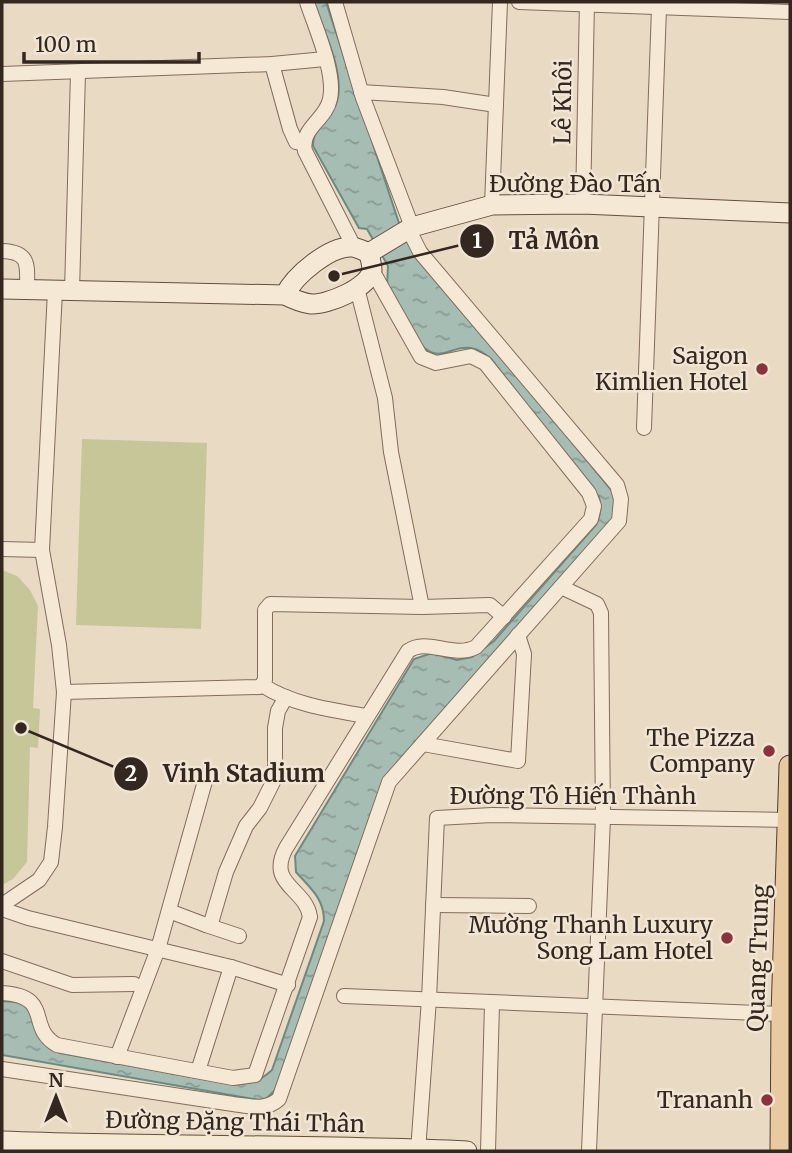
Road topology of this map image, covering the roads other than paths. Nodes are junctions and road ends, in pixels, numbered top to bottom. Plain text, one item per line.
1 (307, 2) edge
2 (335, 2) edge
3 (500, 2) edge
4 (519, 2) edge
5 (587, 4) edge
6 (706, 5) edge
7 (659, 8) junction
8 (790, 12) edge
9 (325, 59) junction
10 (272, 64) junction
11 (78, 73) junction
12 (2, 74) edge
13 (362, 92) junction
14 (496, 105) junction
15 (303, 143) junction
16 (583, 204) junction
17 (492, 205) junction
18 (652, 207) junction
19 (790, 214) edge
20 (409, 230) junction
21 (2, 251) edge
22 (367, 255) junction
23 (357, 288) junction
24 (2, 289) edge
25 (27, 290) junction
26 (64, 291) junction
27 (285, 295) junction
28 (644, 428) dead end
29 (2, 548) edge
30 (42, 550) junction
31 (561, 587) junction
32 (422, 607) junction
33 (504, 617) junction
34 (518, 635) junction
35 (262, 685) junction
36 (64, 692) junction
37 (286, 697) junction
38 (366, 716) junction
39 (423, 744) junction
40 (790, 765) edge
41 (205, 781) dead end
42 (603, 818) junction
43 (790, 820) edge
44 (433, 905) junction
45 (529, 906) dead end
46 (2, 907) edge
47 (169, 911) junction
48 (206, 925) junction
49 (239, 936) dead end
50 (158, 949) junction
51 (2, 961) edge
52 (232, 967) junction
53 (134, 984) dead end
54 (288, 985) junction
55 (2, 993) edge
56 (344, 996) dead end
57 (429, 999) junction
58 (492, 1004) junction
59 (595, 1005) junction
60 (786, 1014) edge
61 (117, 1057) junction
62 (2, 1069) edge
63 (198, 1071) junction
64 (2, 1141) edge
65 (99, 1148) edge
66 (201, 1149) edge
67 (418, 1150) edge
68 (467, 1151) edge
69 (488, 1151) edge
70 (589, 1151) edge
71 (781, 1151) edge

1 - 9 street
2 - 13 street
3 - 14 street
4 - 5 street
5 - 7 street
5 - 16 street, Lê Khôi
6 - 7 street
6 - 8 street
7 - 18 street
9 - 10 street
9 - 15 street
10 - 11 street
10 - 15 street
11 - 12 street
11 - 26 street
13 - 14 street
13 - 20 street
14 - 17 street
15 - 22 street
16 - 17 street, Đường Đào Tấn
16 - 18 street, Đường Đào Tấn
17 - 20 street, Đường Đào Tấn
18 - 19 street, Đường Đào Tấn
18 - 28 street
20 - 22 street, Đường Đào Tấn
20 - 31 street
21 - 25 street
22 - 23 street, Đường Đào Tấn
22 - 27 street, Đường Đào Tấn
22 - 33 street
23 - 27 street, Đường Đào Tấn
23 - 32 street
24 - 25 street, Đường Đào Tấn
25 - 26 street, Đường Đào Tấn
26 - 27 street, Đường Đào Tấn
26 - 30 street
29 - 30 street
30 - 36 street
31 - 34 street
31 - 42 street
32 - 33 street
32 - 35 street
33 - 38 street
34 - 39 street
34 - 39 street
35 - 36 street
35 - 37 street
36 - 46 street
37 - 38 street
37 - 48 street
38 - 54 street
39 - 62 street
40 - 43 main road, Quang Trung
41 - 47 street
42 - 43 street, Đường Tô Hiến Thành
42 - 44 street, Đường Tô Hiến Thành
42 - 59 street
43 - 60 main road, Quang Trung
44 - 45 street
44 - 57 street, Đường Tô Hiến Thành
46 - 50 street
47 - 48 street
47 - 50 street
48 - 49 street
50 - 52 street
50 - 61 street
51 - 53 street
52 - 54 street
52 - 63 street
54 - 63 street
55 - 61 street
56 - 57 street
57 - 58 street
57 - 67 street, Đường Tô Hiến Thành
58 - 59 street
58 - 69 street
59 - 60 street
59 - 70 street
60 - 71 main road, Quang Trung
61 - 63 street
64 - 65 street, Đường Đặng Thái Thân
65 - 66 street, Đường Đặng Thái Thân
66 - 67 street, Đường Đặng Thái Thân
67 - 68 street, Đường Đặng Thái Thân

